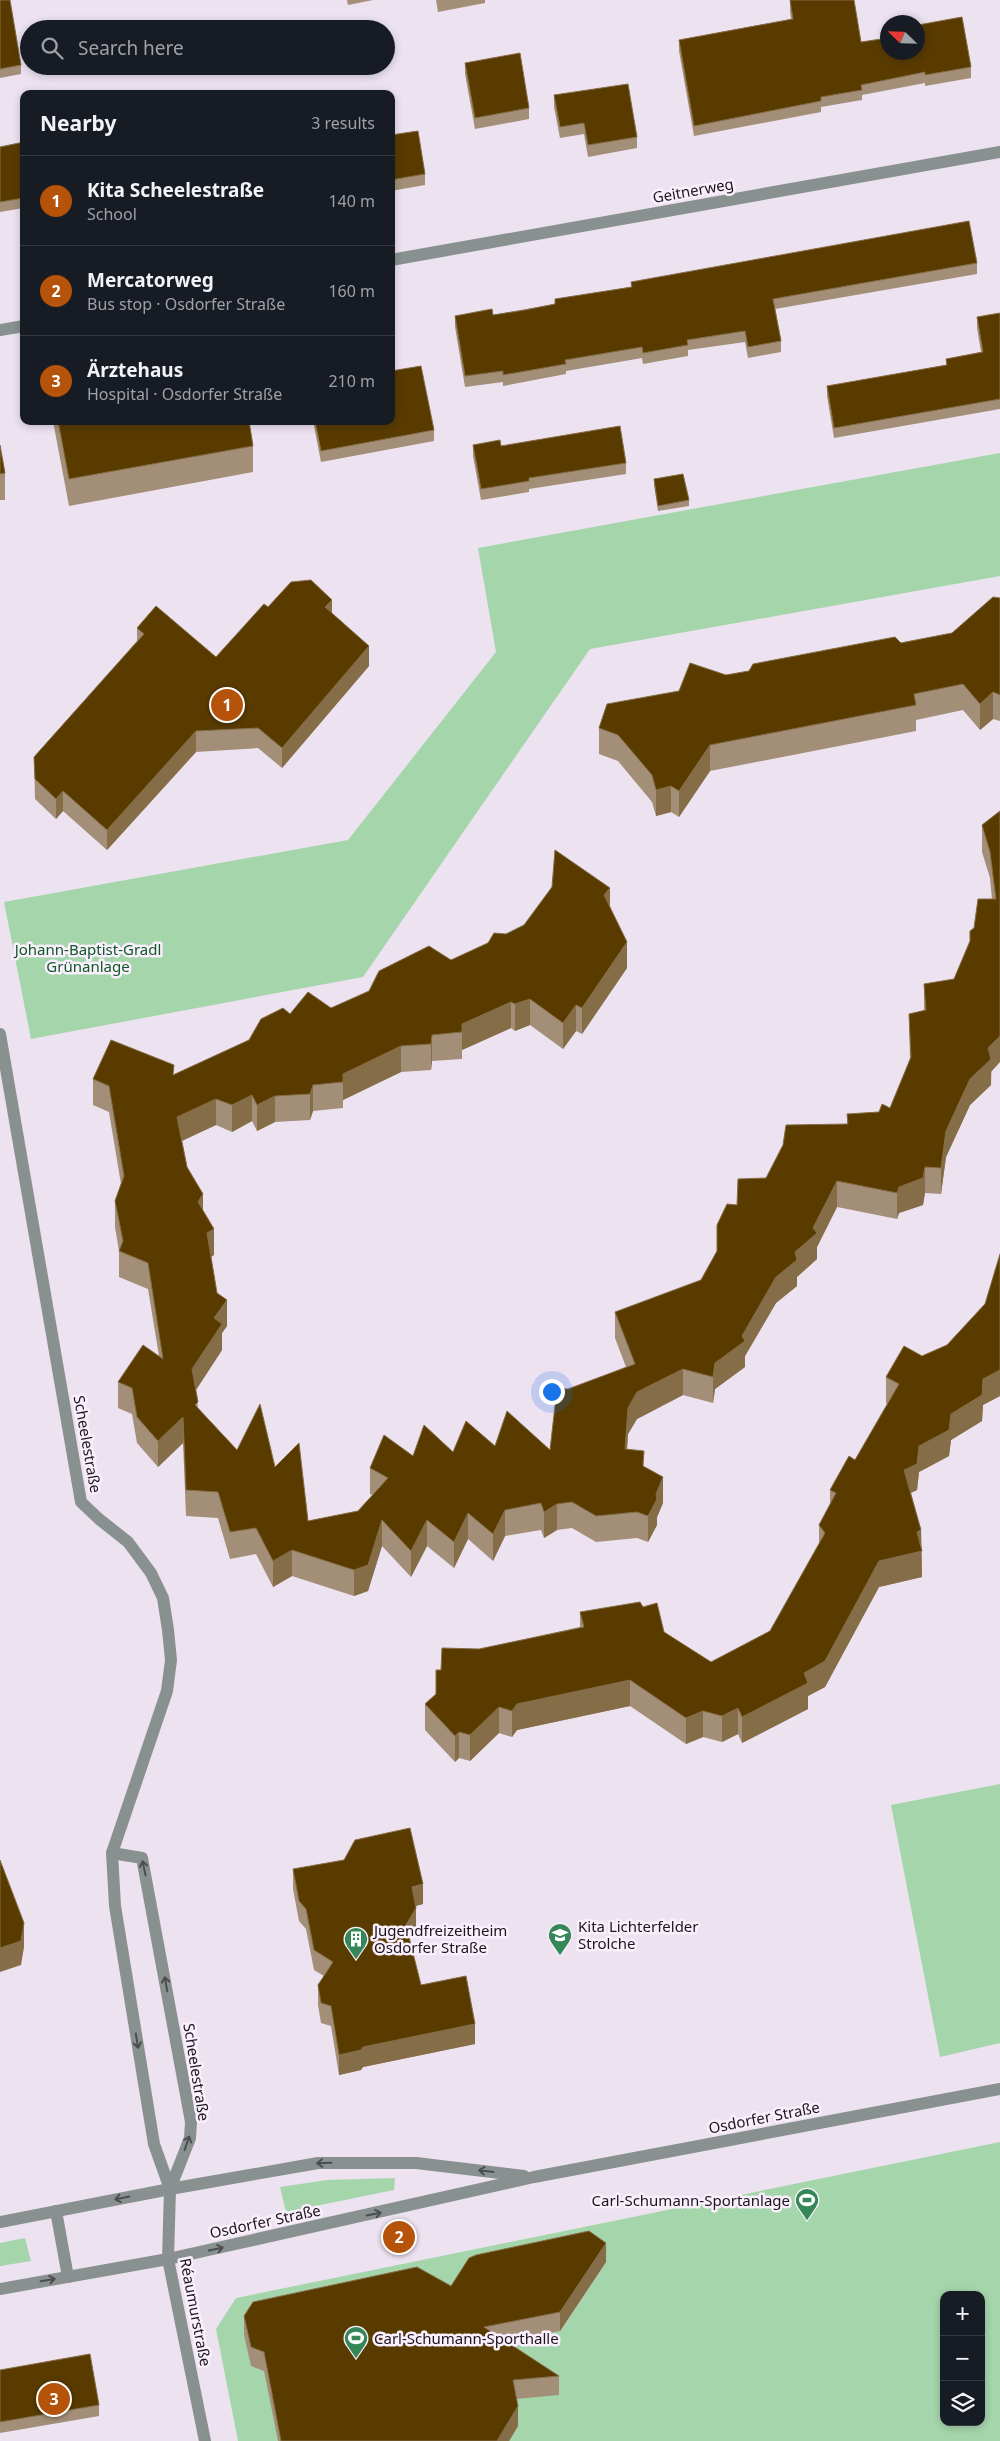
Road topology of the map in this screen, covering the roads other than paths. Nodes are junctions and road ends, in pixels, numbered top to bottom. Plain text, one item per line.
1 (1000, 152) edge
2 (395, 259) edge
3 (20, 327) edge
4 (0, 330) edge
5 (0, 1034) edge
6 (112, 1853) junction
7 (1000, 2089) edge
8 (534, 2177) junction
9 (170, 2189) junction
10 (56, 2211) junction
11 (0, 2222) edge
12 (168, 2259) junction
13 (68, 2277) junction
14 (0, 2289) edge
15 (205, 2441) edge

1 - 2 street, Geitnerweg
3 - 4 street
5 - 6 street, Scheelestraße
6 -> 9 street, Scheelestraße
9 -> 6 street, Scheelestraße
7 - 8 street, Osdorfer Straße
8 -> 9 street, Osdorfer Straße
12 -> 8 street, Osdorfer Straße
9 -> 10 street, Osdorfer Straße
9 - 12 street, Réaumurstraße
10 - 11 street, Osdorfer Straße
10 - 13 street
12 - 13 street, Osdorfer Straße
12 - 15 street, Réaumurstraße
14 -> 13 street, Osdorfer Straße

